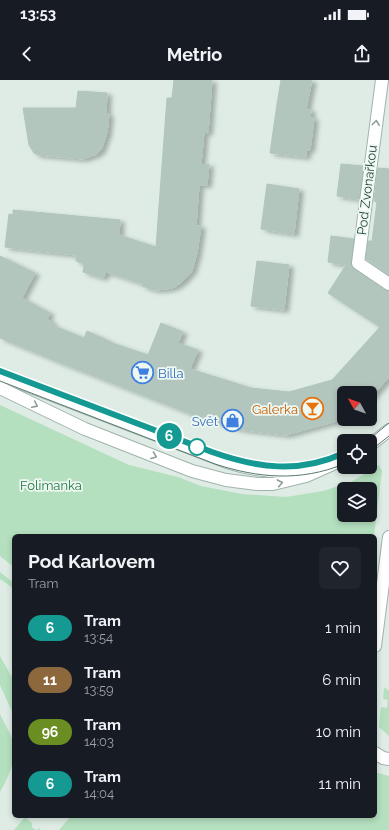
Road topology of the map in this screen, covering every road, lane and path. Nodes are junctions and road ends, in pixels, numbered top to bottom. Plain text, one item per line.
1 (382, 80) edge
2 (389, 284) edge
3 (0, 375) edge
4 (0, 388) edge
5 (389, 430) edge
6 (377, 439) edge
7 (337, 462) edge
8 (337, 462) edge
9 (389, 537) edge
10 (377, 630) edge
11 (377, 754) edge
12 (389, 760) edge

2 -> 1 street, Pod Zvonařkou
3 - 7 street
4 -> 8 street
5 - 6 street
9 - 10 street
11 - 12 street

